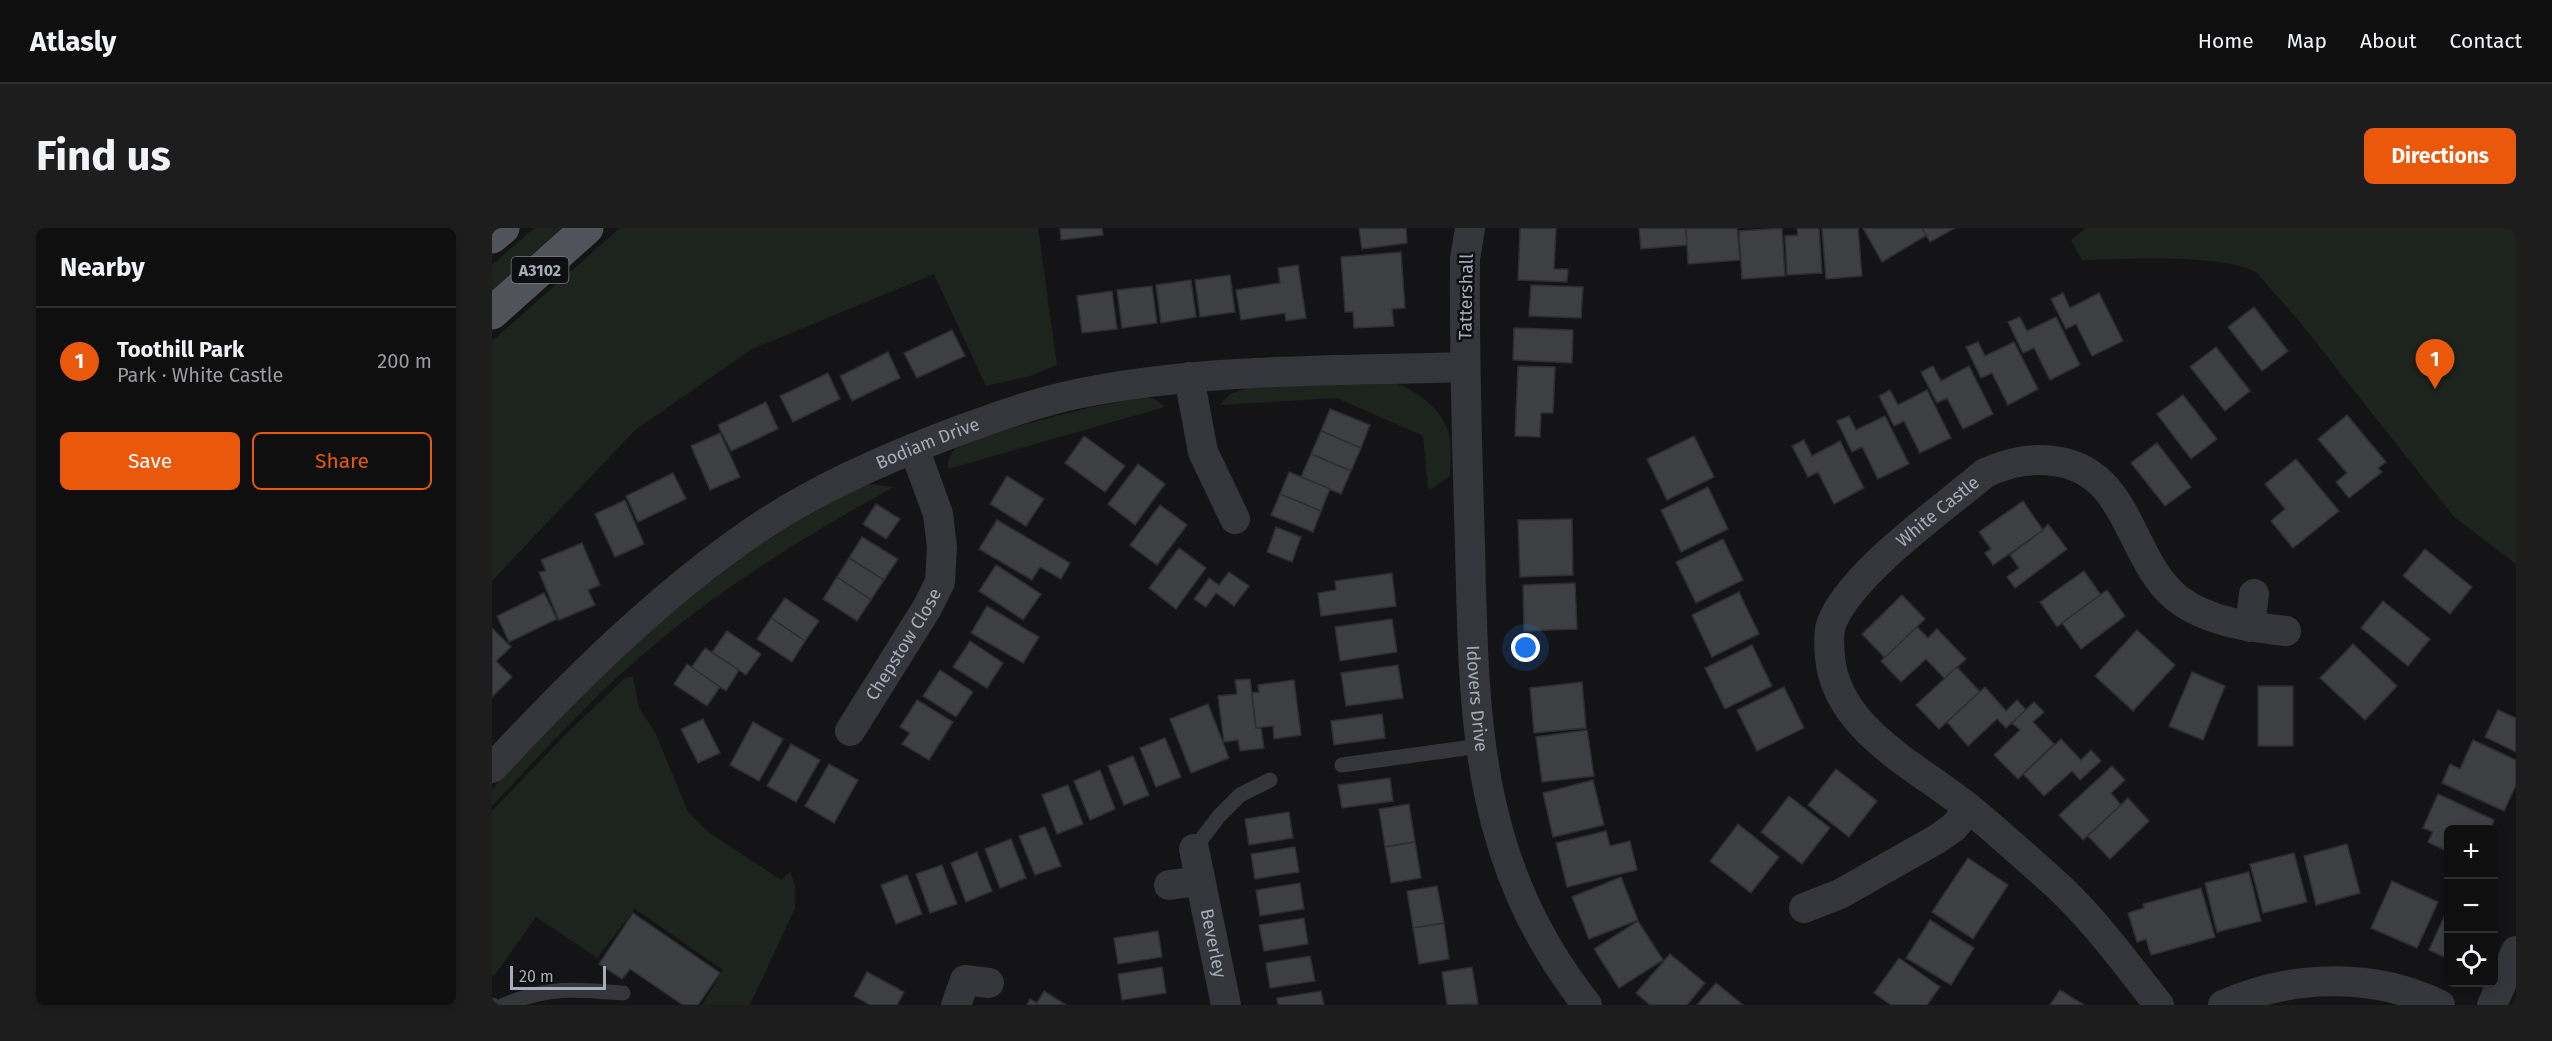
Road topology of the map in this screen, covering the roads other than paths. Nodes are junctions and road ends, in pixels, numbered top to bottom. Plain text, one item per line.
1 (503, 228) edge
2 (587, 228) edge
3 (1470, 228) edge
4 (492, 237) edge
5 (492, 313) edge
6 (1466, 367) junction
7 (1189, 377) junction
8 (914, 448) junction
9 (1235, 519) dead end
10 (2254, 594) dead end
11 (2250, 627) junction
12 (2286, 631) dead end
13 (850, 731) dead end
14 (1480, 746) junction
15 (1342, 765) dead end
16 (492, 768) edge
17 (1270, 780) dead end
18 (1969, 808) junction
19 (1194, 849) joint
20 (1199, 882) junction
21 (1169, 885) dead end
22 (1804, 908) dead end
23 (2516, 951) edge
24 (989, 983) dead end
25 (623, 993) dead end
26 (504, 1005) edge
27 (956, 1005) edge
28 (1226, 1005) edge
29 (1587, 1005) edge
30 (2159, 1005) edge
31 (2223, 1005) edge
32 (2440, 1005) edge
33 (2492, 1005) edge

1 - 4 main road
2 - 5 main road, A3102
3 - 6 street, Tattershall
6 - 7 street, Bodiam Drive
6 - 14 street, Idovers Drive
7 - 8 street, Bodiam Drive
7 - 9 street
8 - 13 street, Chepstow Close
8 - 16 street, Bodiam Drive
10 - 11 street
11 - 12 street, White Castle
11 - 18 street, White Castle
14 - 15 lane
14 - 29 street, Idovers Drive
17 - 19 lane
18 - 22 street
18 - 30 street, White Castle
19 - 20 street, Beverley
20 - 21 street
20 - 28 street, Beverley
23 - 33 street
24 - 27 street
25 - 26 lane
31 - 32 street

